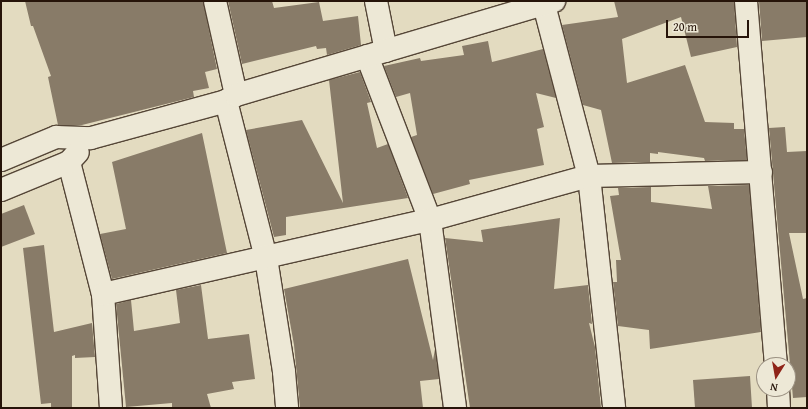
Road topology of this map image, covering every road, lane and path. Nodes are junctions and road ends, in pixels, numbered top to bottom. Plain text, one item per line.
1 (215, 1) edge
2 (376, 1) edge
3 (746, 1) edge
4 (547, 2) edge
5 (377, 53) junction
6 (231, 98) junction
7 (90, 138) junction
8 (1, 160) edge
9 (69, 162) junction
10 (761, 172) junction
11 (589, 176) junction
12 (1, 190) edge
13 (430, 220) junction
14 (266, 258) junction
15 (103, 294) junction
16 (775, 357) edge
17 (778, 397) edge
18 (111, 408) edge
19 (287, 408) edge
20 (455, 408) edge
21 (614, 408) edge
22 (779, 408) edge

1 - 6 street
2 - 5 street
3 - 10 street
4 - 5 street
4 - 11 street
5 - 6 street
5 - 13 street
6 - 7 street
6 - 14 street
7 - 8 street
7 - 9 street
9 - 12 street
9 - 15 street
10 - 11 street
10 - 16 street
11 - 13 street
11 - 21 street
13 - 14 street
13 - 20 street
14 - 15 street
14 - 19 street
15 - 18 street
17 - 22 street

